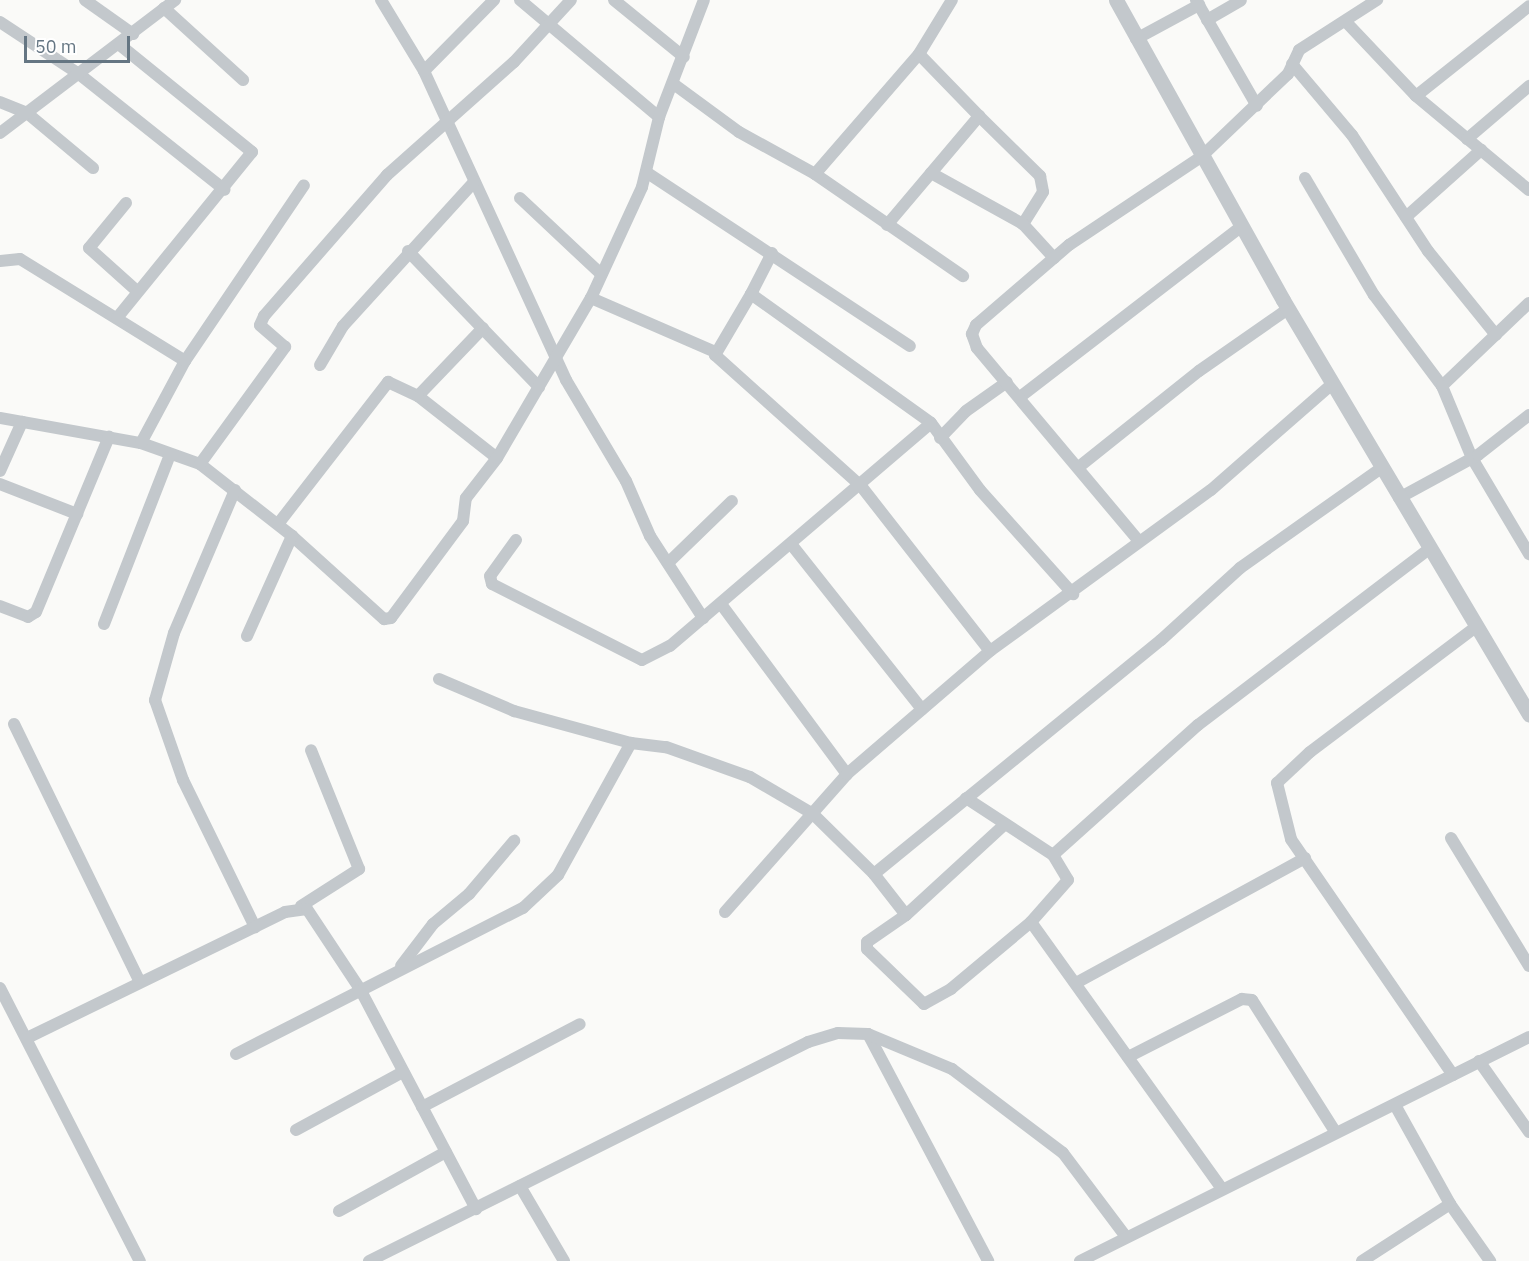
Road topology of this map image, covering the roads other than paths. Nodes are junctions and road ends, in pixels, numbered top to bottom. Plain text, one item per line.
1 (85, 0) edge
2 (175, 0) edge
3 (381, 0) edge
4 (494, 0) edge
5 (520, 0) edge
6 (571, 0) edge
7 (614, 0) edge
8 (704, 0) edge
9 (952, 0) edge
10 (1116, 0) edge
11 (1241, 0) edge
12 (1377, 0) edge
13 (1197, 3) edge
14 (1529, 6) edge
15 (164, 8) junction
16 (1207, 20) junction
17 (0, 22) edge
18 (1347, 23) junction
19 (547, 27) junction
20 (133, 34) junction
21 (1136, 39) junction
22 (120, 45) junction
23 (919, 54) junction
24 (684, 57) junction
25 (1292, 64) junction
26 (424, 71) junction
27 (79, 74) junction
28 (243, 80) dead end
29 (675, 84) junction
30 (1529, 86) edge
31 (1416, 96) junction
32 (0, 102) edge
33 (1257, 106) junction
34 (27, 113) junction
35 (979, 116) junction
36 (659, 117) junction
37 (447, 120) junction
38 (0, 133) edge
39 (1467, 139) junction
40 (1481, 150) junction
41 (1202, 157) junction
42 (93, 168) dead end
43 (646, 172) junction
44 (931, 173) junction
45 (815, 174) junction
46 (1305, 178) dead end
47 (474, 182) junction
48 (1526, 183) edge
49 (304, 185) dead end
50 (225, 190) junction
51 (520, 198) dead end
52 (126, 203) dead end
53 (1406, 217) junction
54 (1023, 224) junction
55 (887, 225) junction
56 (1241, 227) junction
57 (408, 250) junction
58 (772, 253) junction
59 (1054, 258) junction
60 (0, 261) edge
61 (601, 274) junction
62 (963, 276) dead end
63 (136, 291) junction
64 (751, 294) junction
65 (591, 298) junction
66 (1529, 303) edge
67 (1288, 309) junction
68 (117, 318) junction
69 (483, 328) junction
70 (1496, 335) junction
71 (910, 346) dead end
72 (713, 351) junction
73 (556, 359) junction
74 (185, 361) junction
75 (320, 365) dead end
76 (1007, 382) junction
77 (1332, 384) junction
78 (1442, 386) junction
79 (539, 387) junction
80 (418, 396) junction
81 (1020, 397) junction
82 (1529, 415) edge
83 (0, 418) edge
84 (22, 422) junction
85 (931, 423) junction
86 (109, 437) junction
87 (940, 438) junction
88 (141, 443) junction
89 (170, 455) junction
90 (497, 458) junction
91 (1472, 458) junction
92 (200, 464) junction
93 (1080, 466) junction
94 (1381, 468) junction
95 (0, 471) edge
96 (0, 484) edge
97 (861, 486) junction
98 (235, 490) junction
99 (1399, 498) junction
100 (732, 501) dead end
101 (77, 514) junction
102 (278, 524) junction
103 (292, 536) junction
104 (516, 540) dead end
105 (1138, 540) junction
106 (791, 544) junction
107 (1429, 549) junction
108 (1528, 549) edge
109 (668, 564) junction
110 (1072, 594) junction
111 (721, 604) junction
112 (0, 606) edge
113 (703, 618) junction
114 (104, 624) dead end
115 (1476, 627) junction
116 (248, 636) dead end
117 (990, 651) junction
118 (439, 679) dead end
119 (922, 709) junction
120 (1529, 714) edge
121 (14, 724) dead end
122 (631, 743) junction
123 (311, 750) dead end
124 (847, 774) junction
125 (966, 798) junction
126 (813, 814) junction
127 (1005, 824) junction
128 (1451, 838) dead end
129 (514, 841) dead end
130 (1053, 855) junction
131 (1305, 858) junction
132 (874, 874) junction
133 (301, 906) junction
134 (725, 912) dead end
135 (906, 915) junction
136 (1031, 922) junction
137 (255, 927) junction
138 (1529, 966) edge
139 (398, 970) junction
140 (140, 982) junction
141 (1076, 983) junction
142 (0, 988) edge
143 (360, 989) junction
144 (580, 1024) dead end
145 (868, 1034) junction
146 (1529, 1037) edge
147 (27, 1038) junction
148 (236, 1053) dead end
149 (1128, 1057) junction
150 (1479, 1061) junction
151 (403, 1072) junction
152 (1453, 1075) junction
153 (1395, 1104) junction
154 (422, 1107) junction
155 (296, 1130) dead end
156 (1529, 1132) edge
157 (1336, 1133) junction
158 (446, 1152) junction
159 (520, 1186) junction
160 (1222, 1189) junction
161 (1450, 1204) junction
162 (476, 1209) junction
163 (339, 1211) dead end
164 (1126, 1237) junction
165 (140, 1261) edge
166 (369, 1261) edge
167 (564, 1261) edge
168 (988, 1261) edge
169 (1080, 1261) edge
170 (1362, 1261) edge
171 (1490, 1261) edge

1 - 20 street
2 - 15 street
3 - 26 street
4 - 26 street
5 - 19 street
6 - 19 street
7 - 24 street
8 - 24 street
9 - 23 street
10 - 21 street
11 - 16 street
12 - 18 street
13 - 16 street
13 - 21 street
14 - 31 street
15 - 20 street
15 - 28 street
16 - 33 street
17 - 27 street
18 - 25 street
18 - 31 street
19 - 36 street
19 - 37 street
20 - 22 street
21 - 41 street
22 - 27 street
22 - 50 street
23 - 35 street
23 - 45 street
24 - 29 street
25 - 33 street
25 - 53 street
26 - 37 street
27 - 34 street
27 - 50 street
29 - 36 street
29 - 45 street
30 - 39 street
31 - 39 street
32 - 34 street
33 - 41 street
34 - 38 street
34 - 42 street
35 - 44 street
35 - 54 street
36 - 43 street
37 - 47 street
37 - 92 street
39 - 40 street
40 - 48 street
40 - 53 street
41 - 56 street
41 - 59 street
43 - 58 street
43 - 61 street
44 - 54 street
44 - 55 street
45 - 55 street
46 - 78 street
47 - 57 street
47 - 73 street
49 - 74 street
50 - 63 street
51 - 61 street
52 - 63 street
53 - 70 street
54 - 59 street
55 - 62 street
56 - 67 street
56 - 81 street
57 - 69 street
57 - 75 street
58 - 64 street
58 - 71 street
59 - 76 street
60 - 68 street
61 - 65 street
63 - 68 street
64 - 72 street
64 - 85 street
65 - 72 street
65 - 73 street
66 - 70 street
67 - 77 street
67 - 93 street
68 - 74 street
69 - 79 street
69 - 80 street
70 - 78 street
72 - 97 street
73 - 79 street
73 - 109 street
74 - 88 street
76 - 81 street
76 - 87 street
77 - 94 street
77 - 105 street
78 - 91 street
79 - 90 street
80 - 90 street
80 - 102 street
81 - 93 street
82 - 91 street
83 - 84 street
84 - 86 street
84 - 95 street
85 - 87 street
85 - 97 street
86 - 88 street
86 - 101 street
87 - 110 street
88 - 89 street
89 - 92 street
89 - 114 street
90 - 103 street
91 - 99 street
91 - 108 street
92 - 98 street
93 - 105 street
94 - 99 street
94 - 125 street
96 - 101 street
97 - 106 street
97 - 117 street
98 - 102 street
98 - 137 street
99 - 107 street
100 - 109 street
101 - 112 street
102 - 103 street
103 - 116 street
104 - 113 street
105 - 110 street
106 - 111 street
106 - 119 street
107 - 115 street
107 - 130 street
109 - 113 street
110 - 117 street
111 - 113 street
111 - 124 street
115 - 120 street
115 - 131 street
117 - 119 street
118 - 122 street
119 - 124 street
121 - 140 street
122 - 126 street
122 - 139 street
123 - 133 street
124 - 126 street
125 - 127 street
125 - 132 street
126 - 132 street
126 - 134 street
127 - 130 street
127 - 135 street
128 - 138 street
129 - 139 street
130 - 136 street
131 - 141 street
131 - 152 street
132 - 135 street
133 - 137 street
133 - 143 street
135 - 136 street
136 - 141 street
137 - 140 street
139 - 143 street
140 - 147 street
141 - 149 street
142 - 147 street
143 - 148 street
143 - 151 street
144 - 154 street
145 - 159 street
145 - 164 street
145 - 168 street
146 - 150 street
147 - 165 street
149 - 157 street
149 - 160 street
150 - 152 street
150 - 156 street
151 - 154 street
151 - 155 street
152 - 153 street
153 - 157 street
153 - 161 street
154 - 158 street
157 - 160 street
158 - 162 street
158 - 163 street
159 - 162 street
159 - 167 street
160 - 164 street
161 - 170 street
161 - 171 street
162 - 166 street
164 - 169 street

